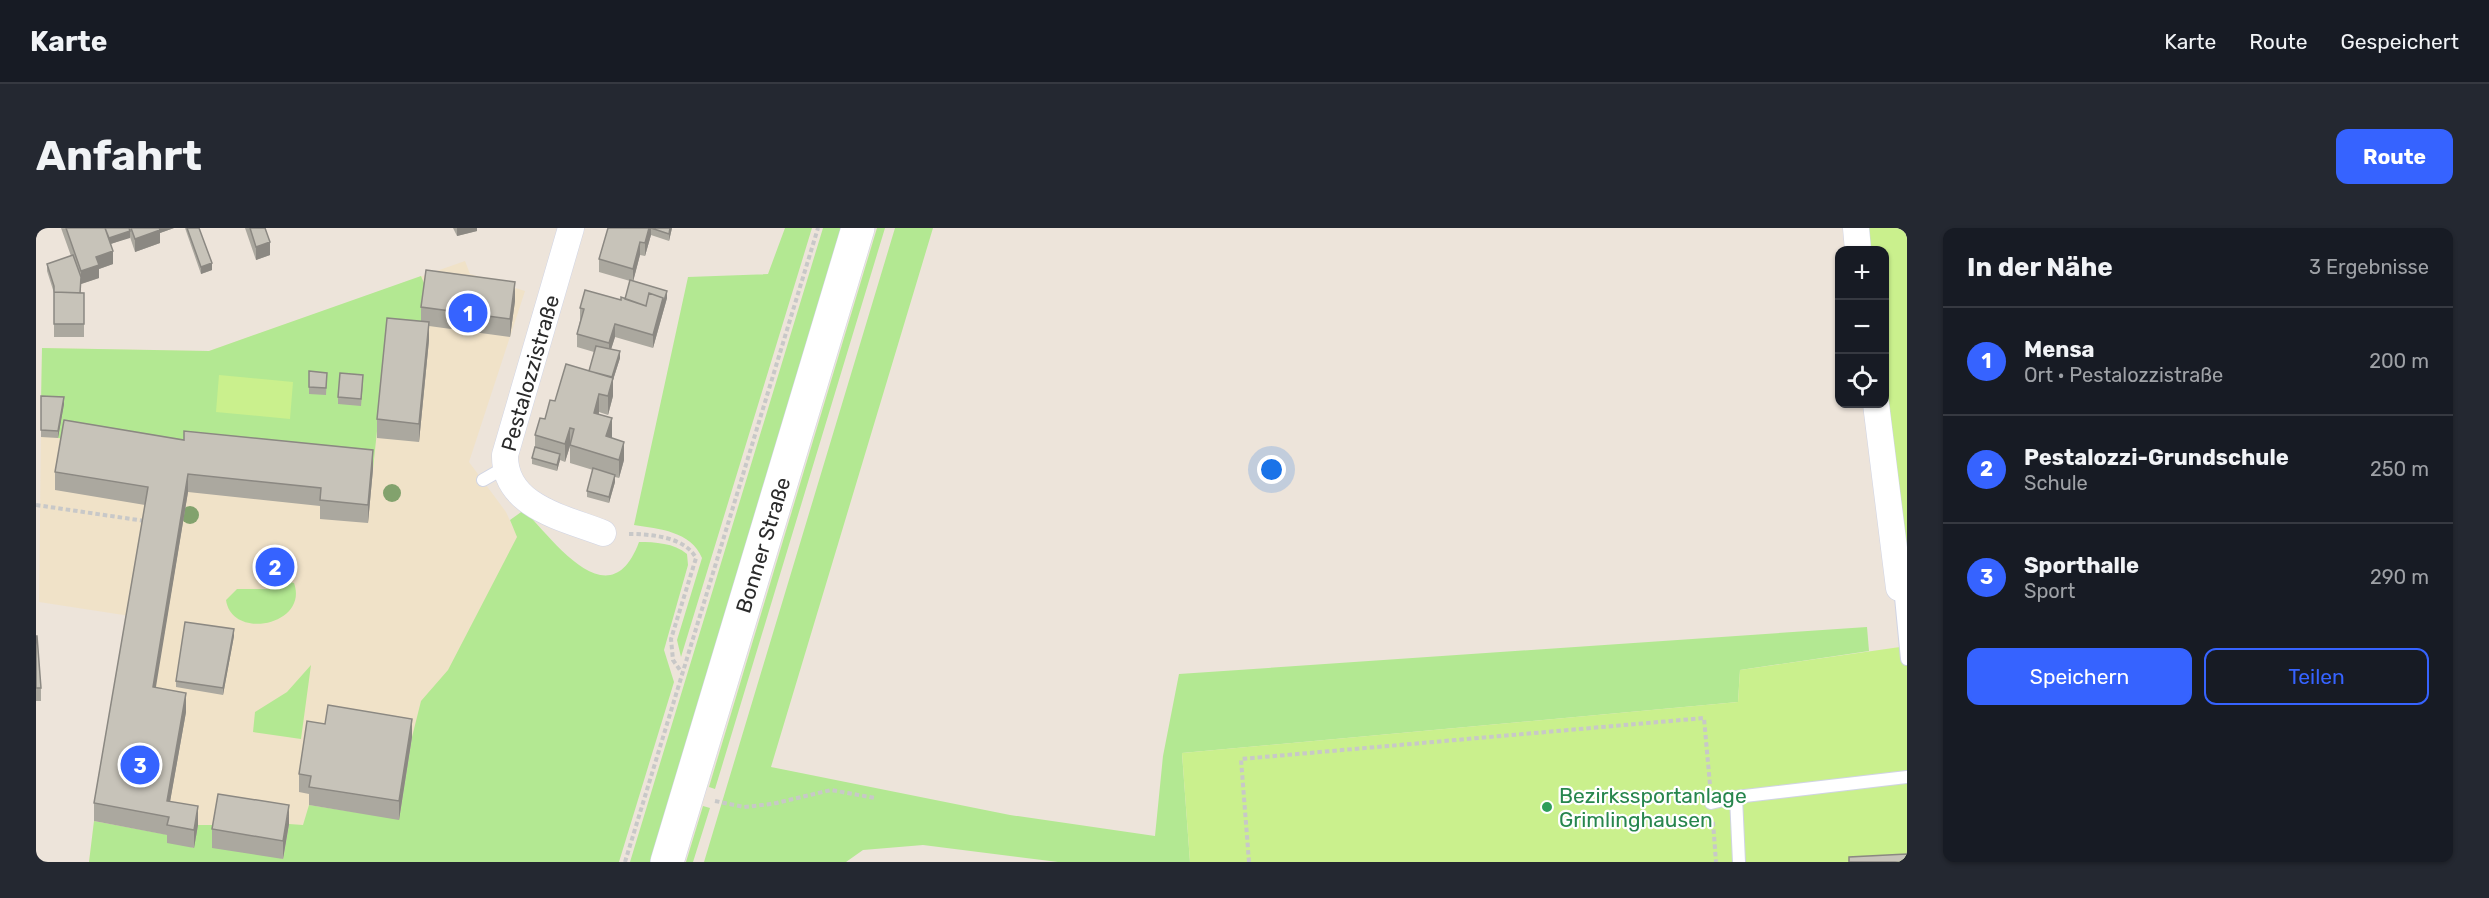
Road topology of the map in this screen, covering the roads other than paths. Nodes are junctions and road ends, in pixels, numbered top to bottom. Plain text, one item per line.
1 (572, 228) edge
2 (858, 228) edge
3 (1856, 228) edge
4 (1858, 246) edge
5 (1877, 408) edge
6 (603, 533) road end
7 (1903, 587) edge
8 (1907, 659) edge
9 (1907, 777) edge
10 (1736, 797) junction
11 (1711, 803) dead end
12 (667, 862) edge
13 (1739, 862) edge

1 - 6 street, Pestalozzistraße
2 - 12 main road, Bonner Straße
3 - 4 street
5 - 7 street
7 - 8 lane
9 - 10 lane
10 - 11 lane
10 - 13 lane

